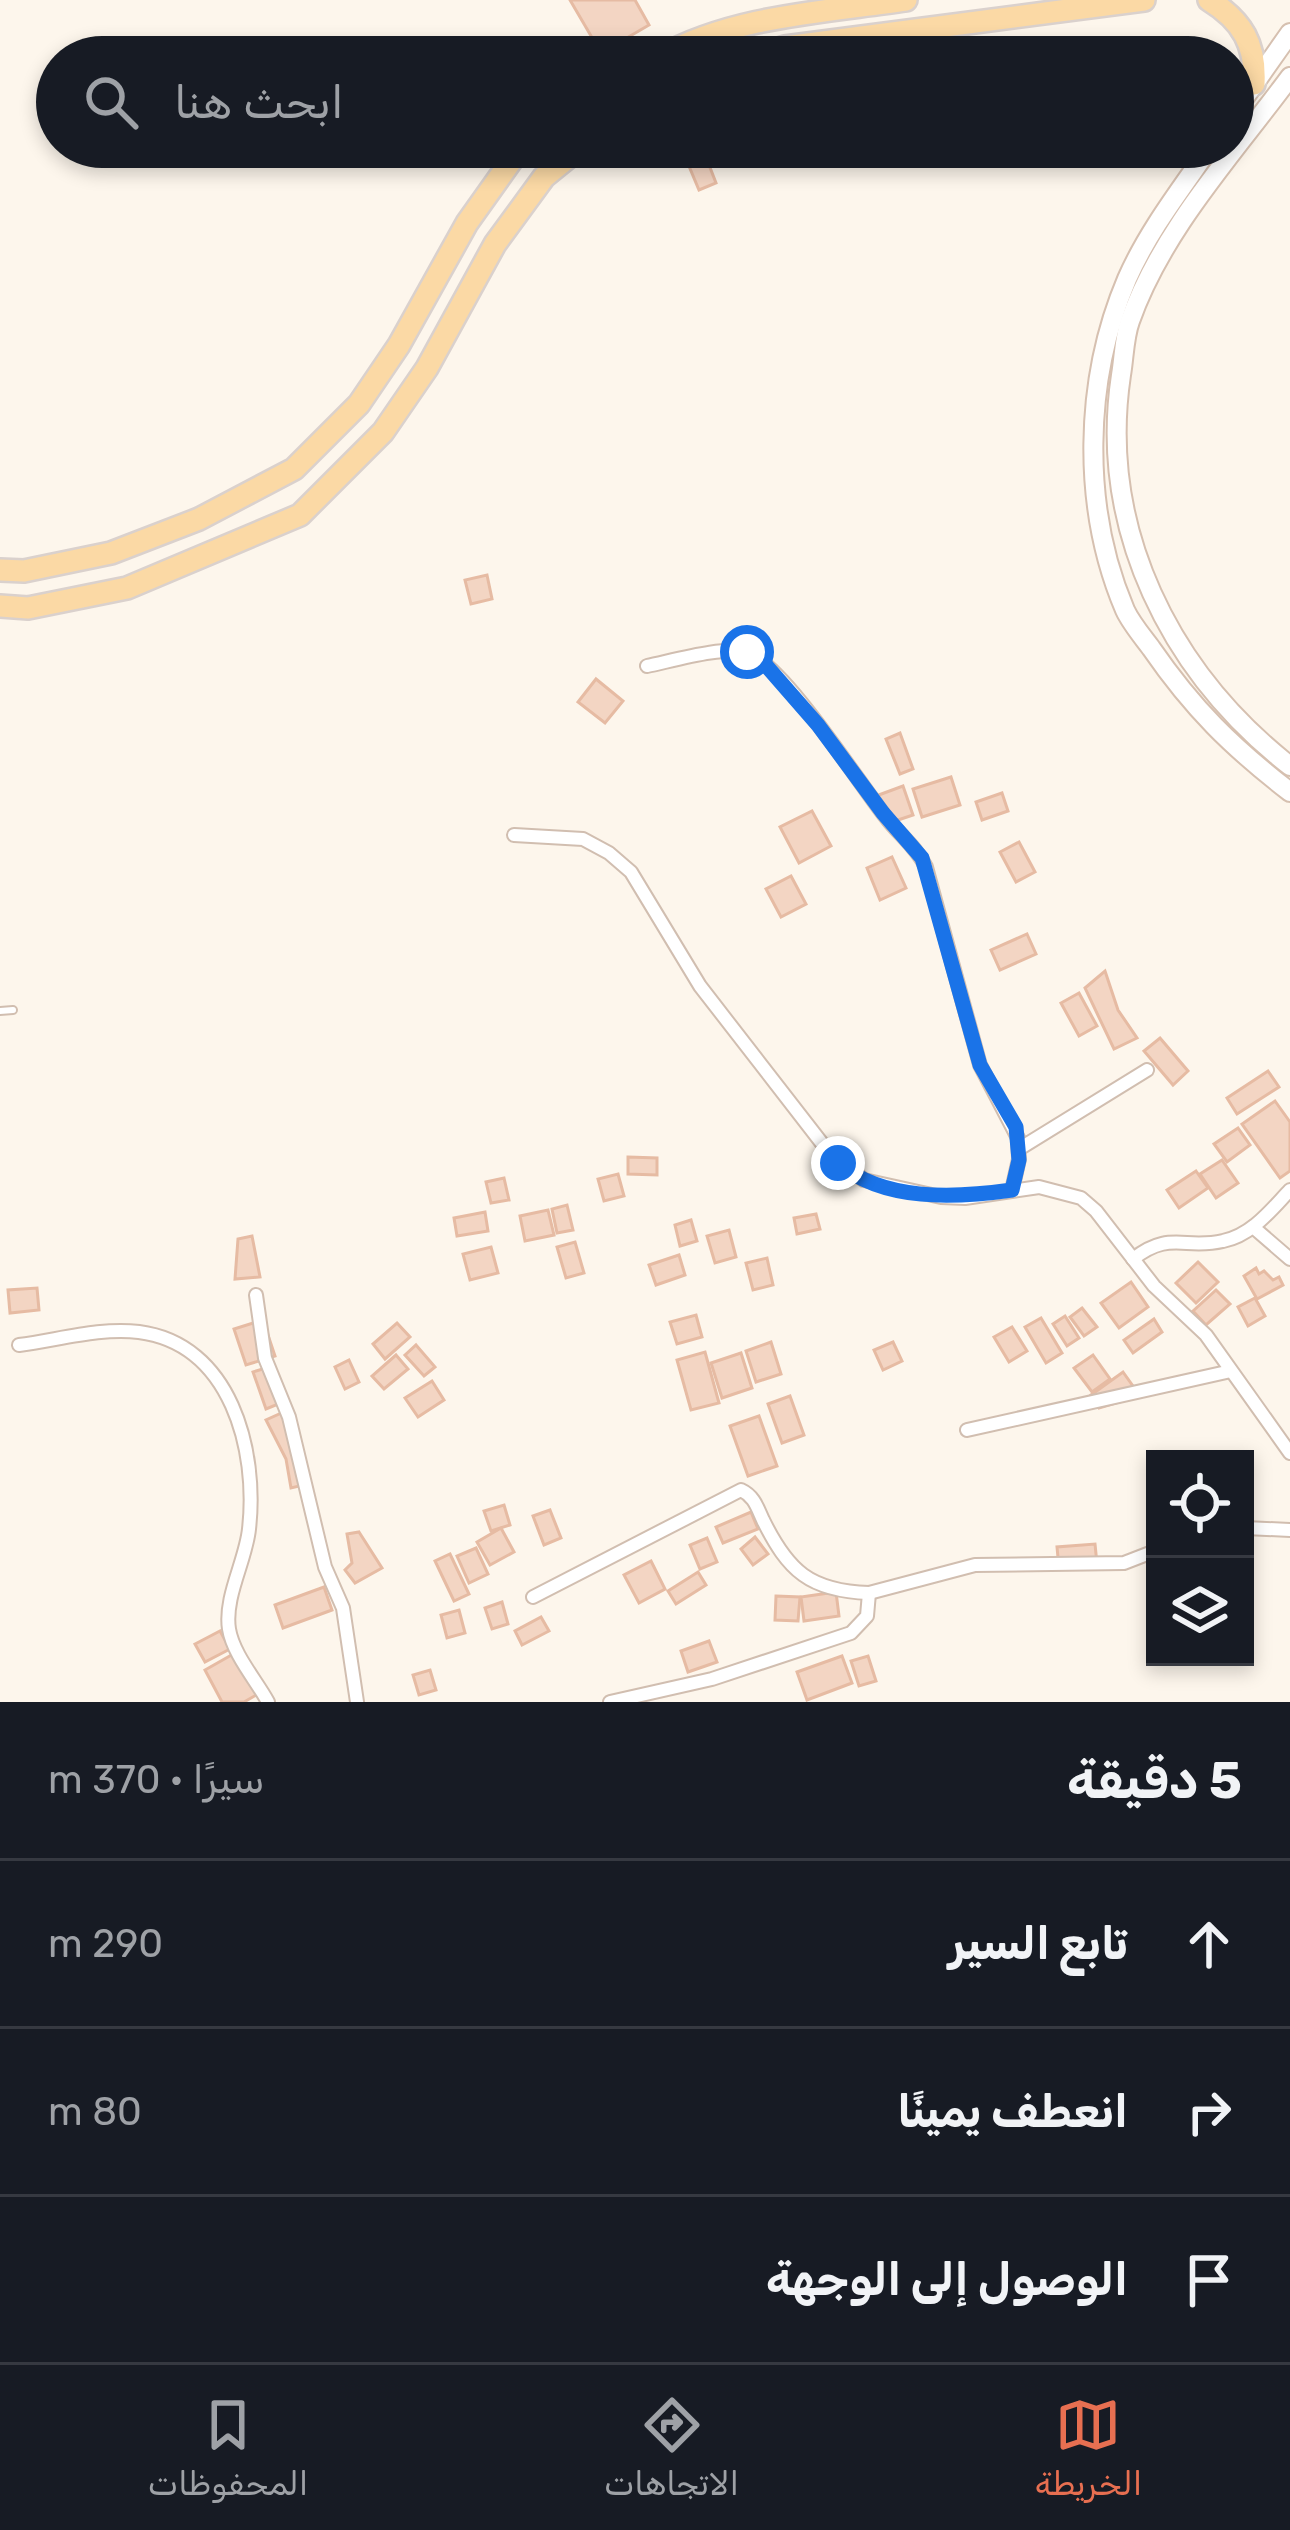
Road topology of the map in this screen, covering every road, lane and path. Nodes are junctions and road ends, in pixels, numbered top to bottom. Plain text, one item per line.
1 (906, 0) edge
2 (1144, 0) edge
3 (1209, 0) edge
4 (1290, 33) edge
5 (712, 36) edge
6 (869, 36) edge
7 (1248, 36) edge
8 (1254, 56) edge
9 (1290, 76) edge
10 (1254, 84) joint
11 (1254, 120) edge
12 (510, 168) edge
13 (555, 168) edge
14 (1199, 168) edge
15 (1215, 168) edge
16 (1168, 226) junction
17 (1131, 537) junction
18 (1106, 545) junction
19 (0, 570) edge
20 (0, 606) edge
21 (647, 666) dead end
22 (1290, 766) edge
23 (1290, 792) edge
24 (514, 835) dead end
25 (13, 1010) dead end
26 (0, 1011) edge
27 (1147, 1070) dead end
28 (1019, 1149) junction
29 (1012, 1190) junction
30 (1290, 1190) edge
31 (1253, 1227) junction
32 (1290, 1258) edge
33 (1133, 1259) junction
34 (256, 1295) dead end
35 (20, 1346) dead end
36 (1231, 1371) junction
37 (968, 1430) dead end
38 (1290, 1454) edge
39 (1254, 1528) edge
40 (1290, 1530) edge
41 (1146, 1554) edge
42 (869, 1593) junction
43 (533, 1597) dead end
44 (268, 1702) edge
45 (357, 1702) edge
46 (610, 1702) edge

1 - 5 main road
2 - 6 main road
3 - 7 main road
4 - 10 main road
8 - 10 main road
9 - 11 main road
12 - 19 main road
13 - 20 main road
14 - 16 main road
15 - 16 main road
16 - 17 main road
16 - 18 main road
17 - 18 main road
17 - 22 main road
18 - 23 main road
21 - 28 street
24 - 29 street
25 - 26 lane
27 - 28 street
28 - 29 street
29 - 33 street
30 - 31 street
31 - 32 street
31 - 33 street
33 - 36 street
34 - 45 street
35 - 44 street
36 - 37 street
36 - 38 street
39 - 40 street
41 - 42 street
42 - 43 street
42 - 46 street

